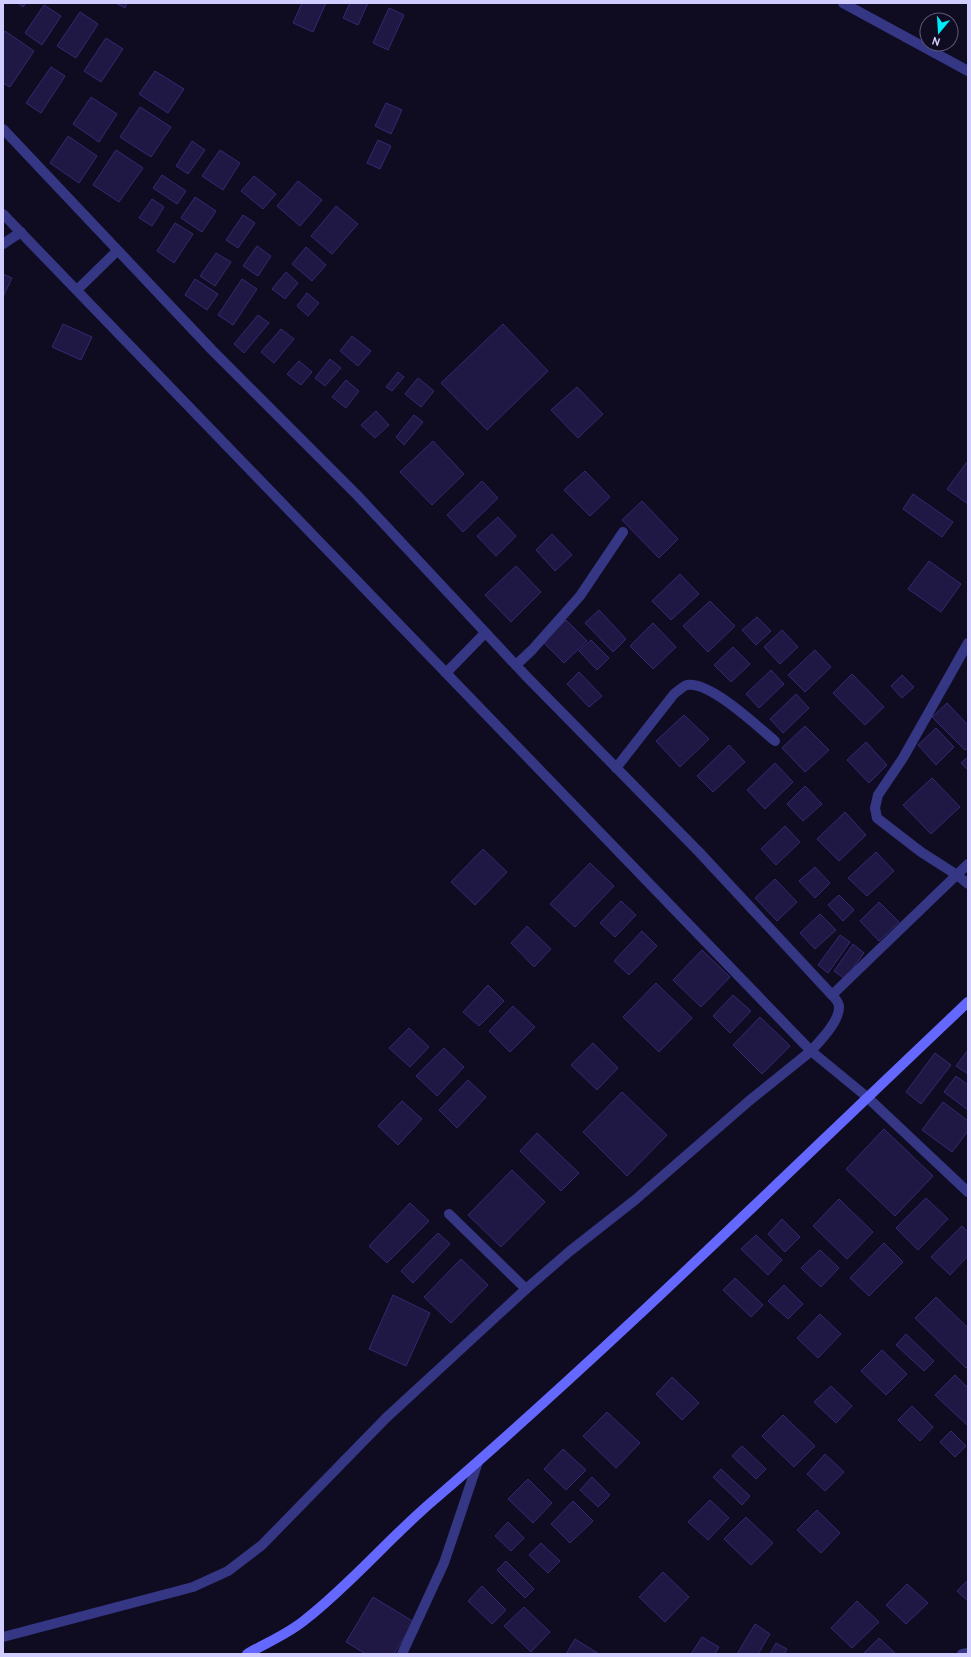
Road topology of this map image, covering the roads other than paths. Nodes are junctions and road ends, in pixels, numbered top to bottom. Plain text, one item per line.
1 (843, 3) edge
2 (968, 71) edge
3 (3, 129) edge
4 (3, 214) edge
5 (20, 232) junction
6 (3, 244) edge
7 (117, 250) junction
8 (77, 290) junction
9 (623, 532) dead end
10 (485, 633) junction
11 (968, 643) edge
12 (516, 665) junction
13 (446, 673) junction
14 (775, 741) dead end
15 (616, 768) junction
16 (968, 864) edge
17 (957, 875) junction
18 (968, 884) edge
19 (832, 995) junction
20 (968, 1002) edge
21 (811, 1052) junction
22 (865, 1096) junction
23 (968, 1192) edge
24 (449, 1214) dead end
25 (526, 1289) junction
26 (478, 1462) junction
27 (3, 1637) edge
28 (968, 1652) edge
29 (247, 1654) edge
30 (402, 1654) edge
31 (962, 1654) edge

1 - 2 street
3 - 7 street
4 - 5 street
5 - 6 street
5 - 8 street
7 - 8 street
7 - 10 street
8 - 13 street
9 - 12 street
10 - 12 street
10 - 13 street
11 - 17 street
12 - 15 street
13 - 21 street
14 - 15 street
15 - 19 street
16 - 17 street
17 - 18 street
17 - 19 street
19 - 21 street
20 - 22 main road
21 - 22 street
21 - 25 street
22 - 23 street
22 - 26 main road
24 - 25 street
25 - 27 street
26 - 29 main road
26 - 30 street
28 - 31 street

